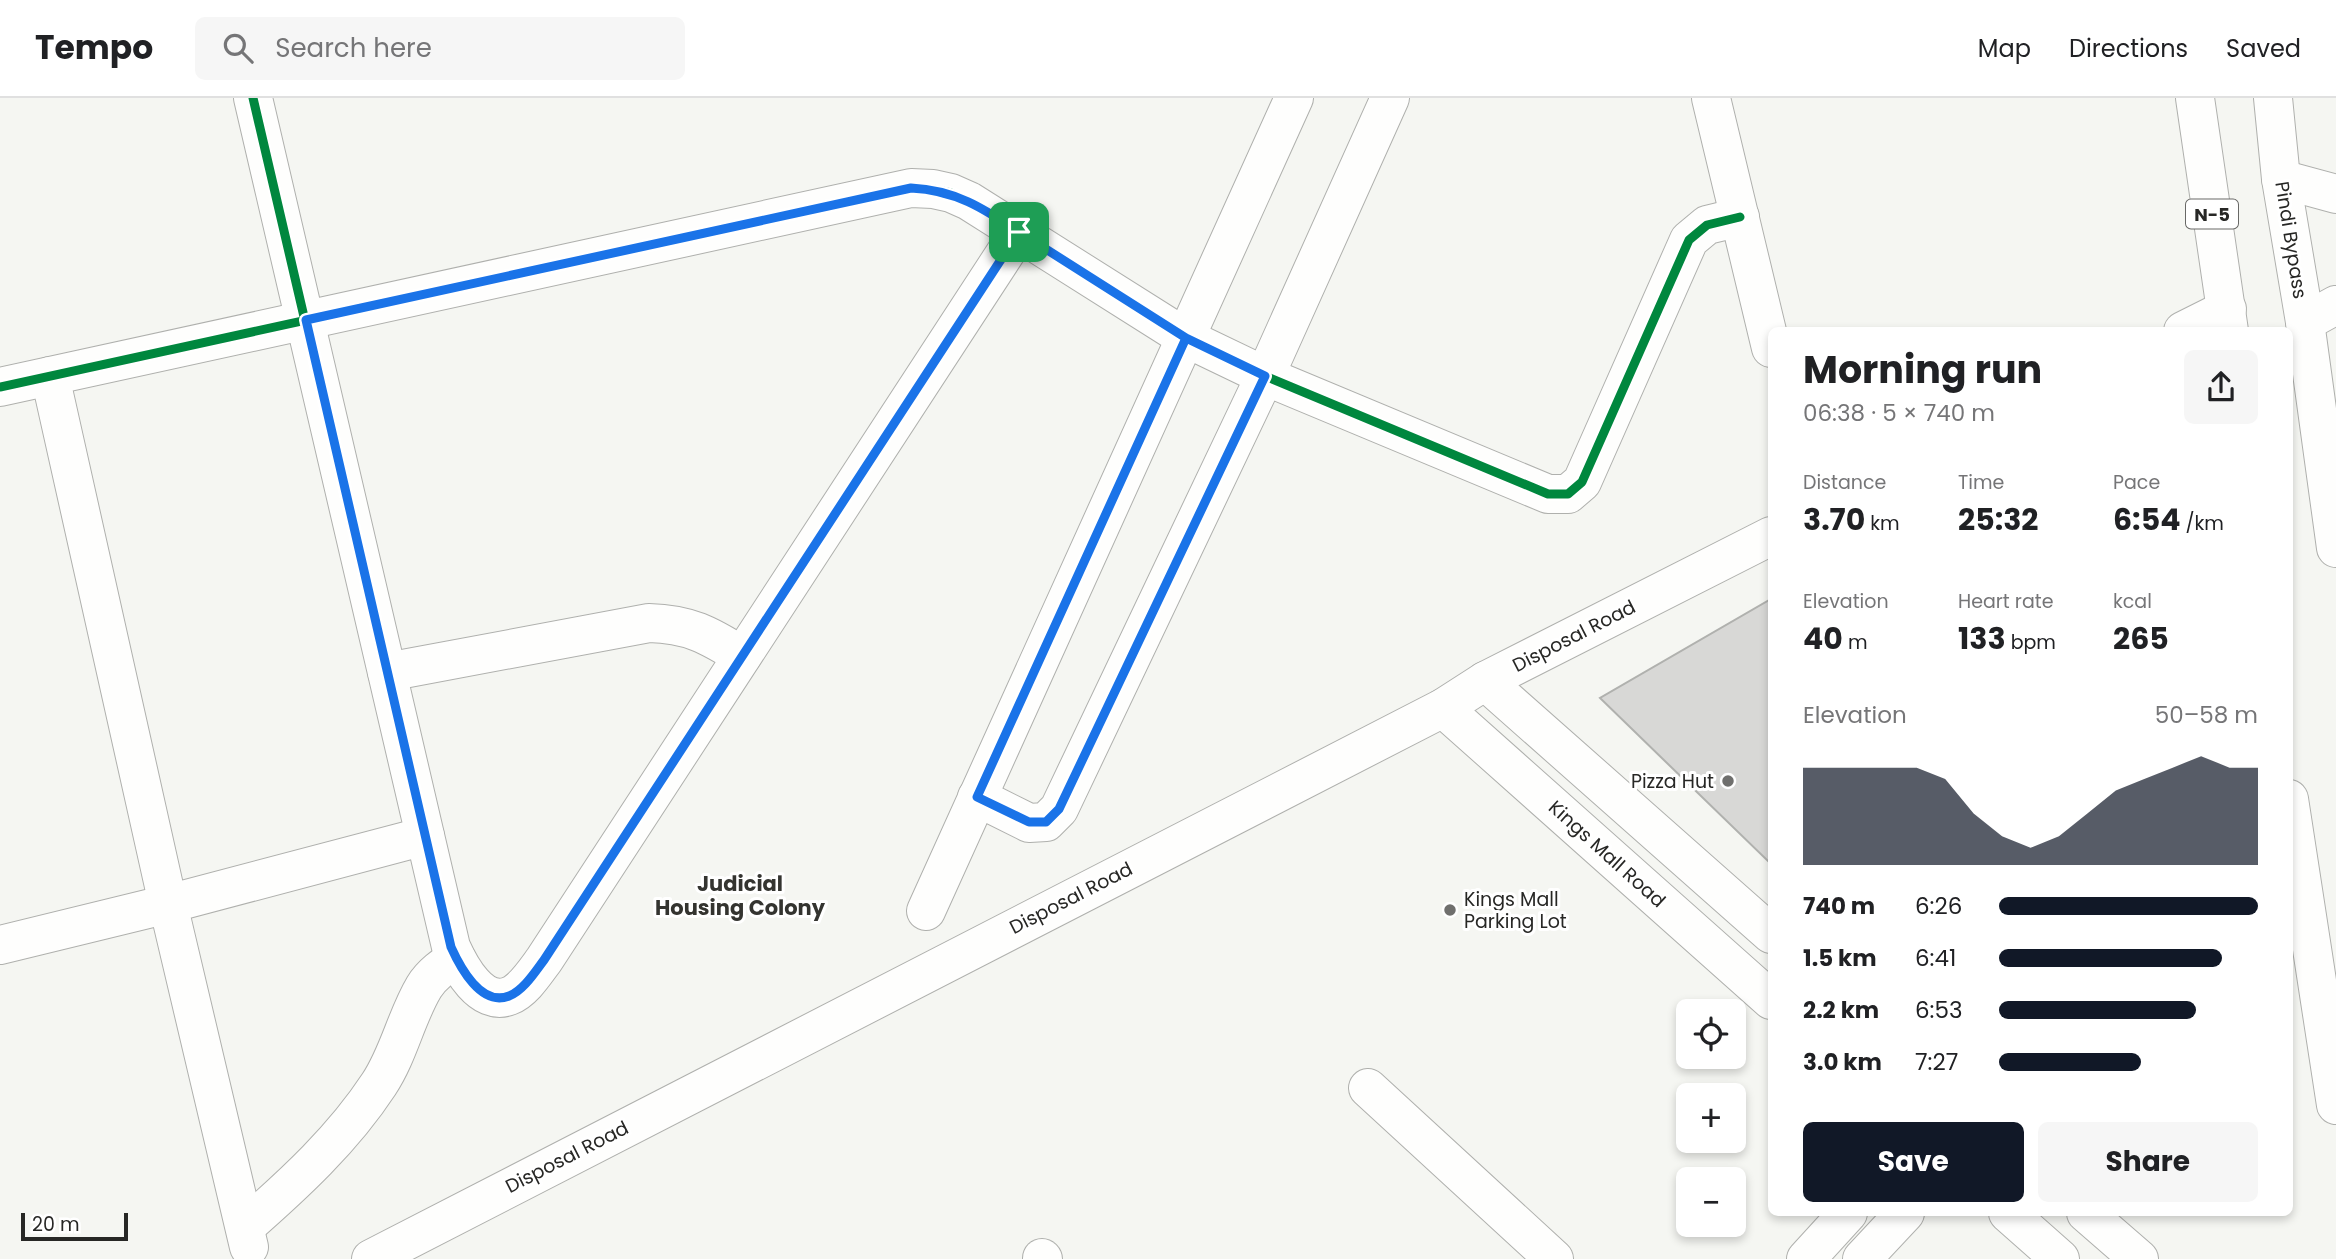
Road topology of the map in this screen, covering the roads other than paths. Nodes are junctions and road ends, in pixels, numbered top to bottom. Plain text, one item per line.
1 (253, 98) edge
2 (1294, 98) edge
3 (1390, 98) edge
4 (1711, 98) edge
5 (2195, 98) edge
6 (2273, 98) edge
7 (2281, 179) junction
8 (2336, 194) edge
9 (1740, 217) junction
10 (1019, 232) junction
11 (2320, 313) edge
12 (306, 320) junction
13 (2228, 320) edge
14 (2199, 327) edge
15 (1768, 335) edge
16 (1186, 338) junction
17 (50, 376) junction
18 (1265, 376) junction
19 (0, 387) edge
20 (1768, 538) edge
21 (2336, 548) edge
22 (742, 656) junction
23 (387, 671) junction
24 (1485, 681) junction
25 (1443, 708) junction
26 (977, 797) junction
27 (425, 836) junction
28 (2293, 858) edge
29 (168, 904) junction
30 (926, 911) dead end
31 (1768, 931) edge
32 (0, 945) edge
33 (456, 958) junction
34 (1768, 997) edge
35 (1368, 1088) dead end
36 (2336, 1105) edge
37 (1845, 1216) edge
38 (1902, 1216) edge
39 (2011, 1216) edge
40 (2089, 1216) edge
41 (371, 1259) edge
42 (1554, 1259) edge
43 (1805, 1259) edge
44 (1862, 1259) edge
45 (2060, 1259) edge
46 (2139, 1259) edge

1 - 12 main road
2 - 16 main road
3 - 18 main road
4 - 9 main road
5 - 13 main road, N-5
6 - 7 main road, Pindi Bypass
7 - 8 main road
7 - 11 main road, Pindi Bypass
9 - 15 main road
9 - 18 main road
10 - 12 main road
10 - 16 main road
10 - 22 main road
11 - 21 main road, Pindi Bypass
12 - 17 main road
12 - 23 main road
13 - 14 main road
16 - 18 main road
16 - 26 main road
17 - 19 main road
17 - 29 main road
18 - 26 main road
20 - 24 main road, Disposal Road
22 - 23 main road
22 - 33 main road
23 - 27 main road
24 - 25 main road, Disposal Road
24 - 31 main road
25 - 34 main road, Kings Mall Road
25 - 41 main road, Disposal Road
26 - 30 main road
27 - 29 main road
27 - 33 main road
28 - 36 main road
29 - 32 main road
29 - 33 main road
35 - 42 main road
37 - 43 main road
38 - 44 main road
39 - 45 main road
40 - 46 main road

